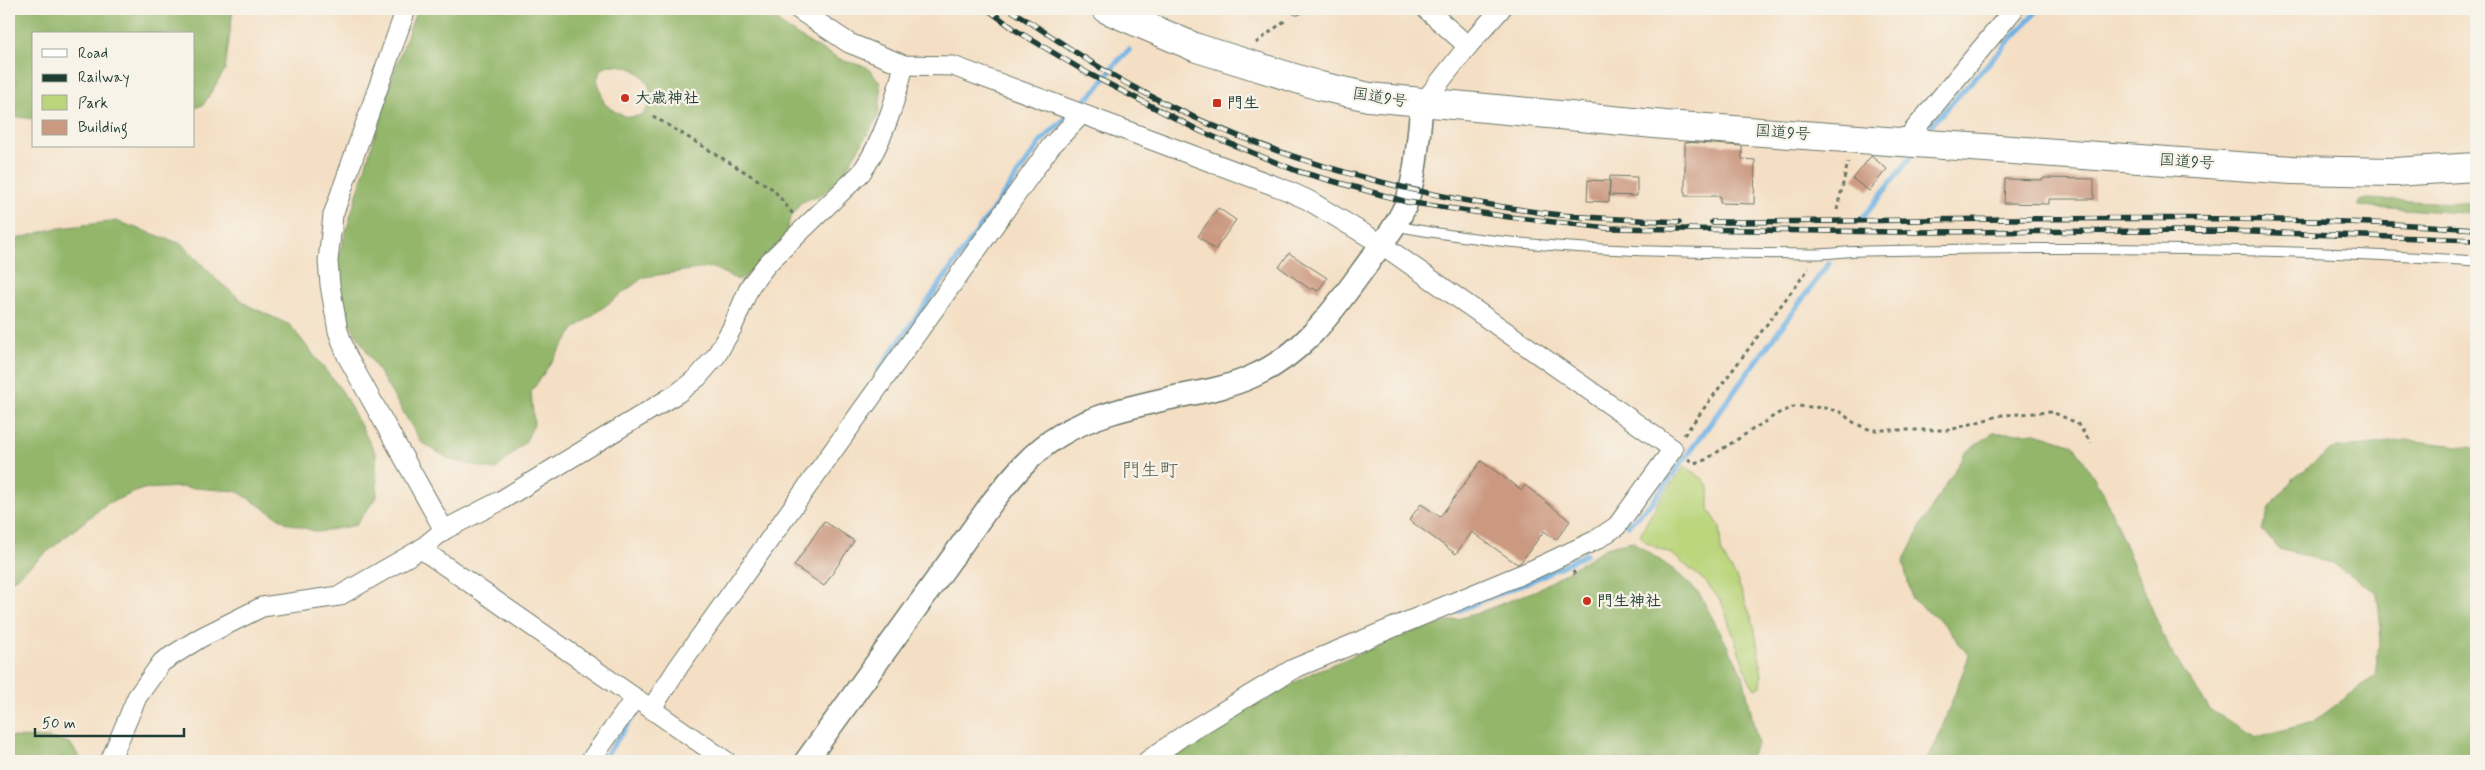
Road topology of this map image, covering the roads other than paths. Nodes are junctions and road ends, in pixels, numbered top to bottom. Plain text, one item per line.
1 (406, 9) edge
2 (798, 9) edge
3 (1106, 9) edge
4 (1426, 9) edge
5 (1501, 9) edge
6 (2014, 9) edge
7 (1468, 46) junction
8 (904, 65) junction
9 (1422, 104) junction
10 (1073, 112) junction
11 (1904, 142) junction
12 (2476, 167) edge
13 (1387, 235) junction
14 (2476, 261) edge
15 (444, 530) junction
16 (421, 549) junction
17 (634, 698) junction
18 (652, 708) junction
19 (110, 761) edge
20 (590, 761) edge
21 (726, 761) edge
22 (806, 761) edge
23 (1147, 761) edge

1 - 15 street
2 - 8 street
3 - 9 highway, 国道9号
4 - 7 street
5 - 7 street
6 - 11 street
7 - 9 street
8 - 10 street
8 - 15 street
9 - 11 highway, 国道9号
9 - 13 street
10 - 13 street
10 - 18 street
11 - 12 highway, 国道9号
13 - 14 lane
13 - 22 street
13 - 23 street
15 - 16 street
16 - 17 street
16 - 19 street
17 - 18 street
17 - 20 street
18 - 21 street

